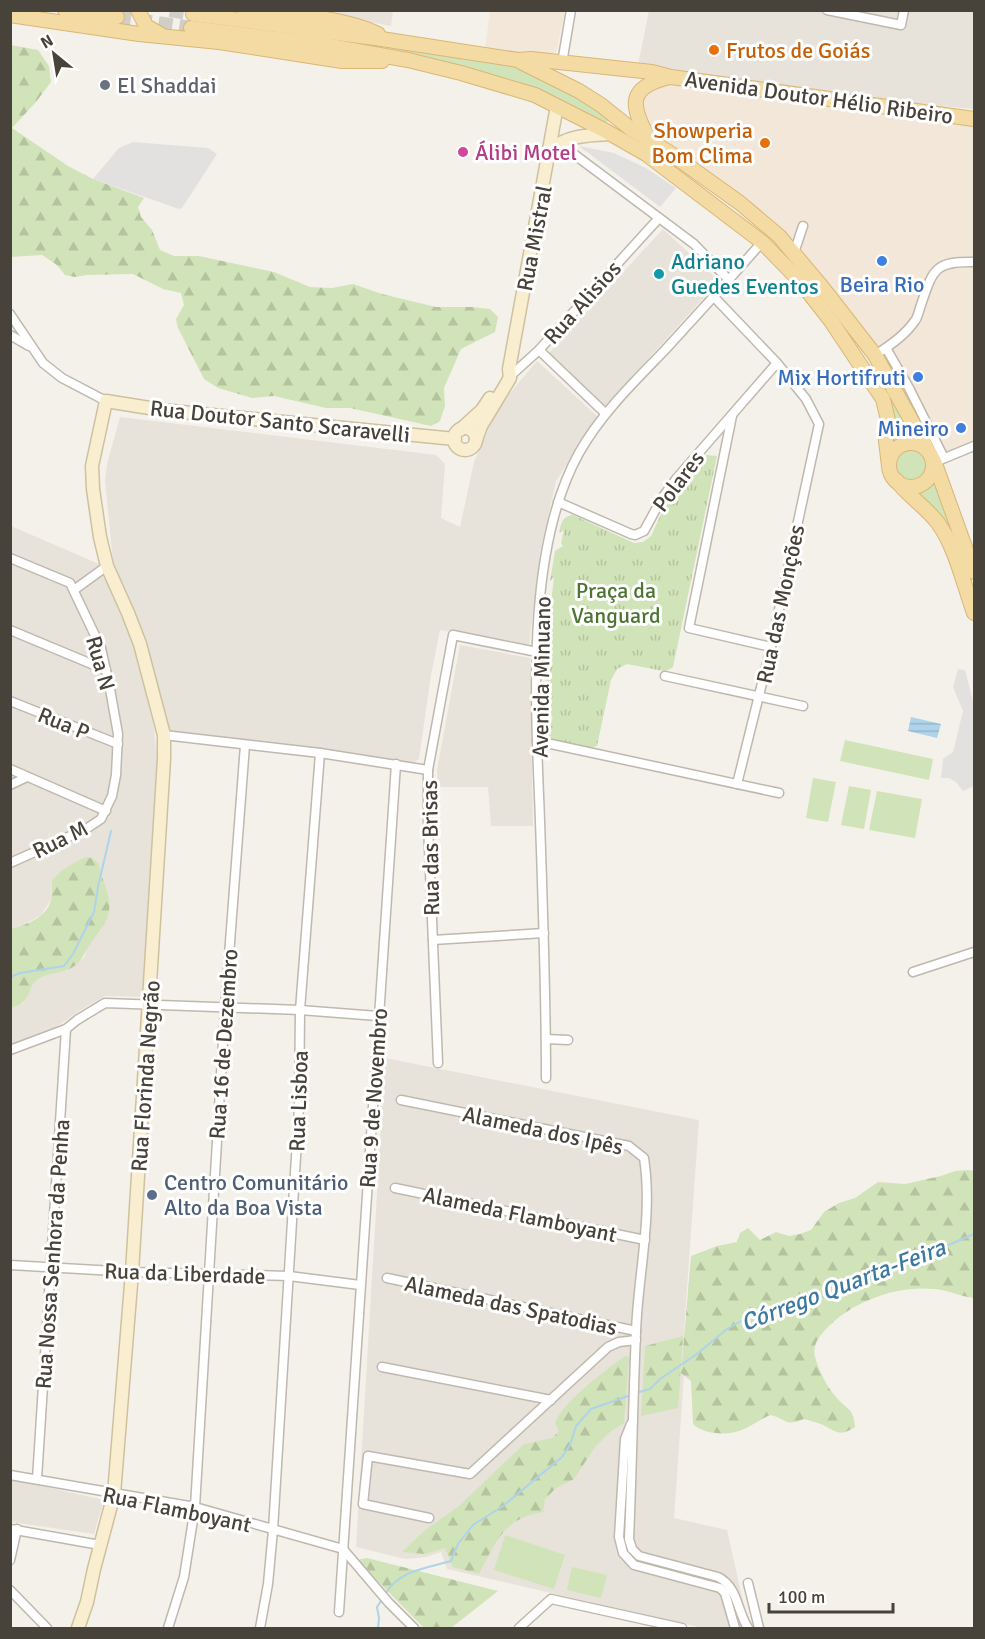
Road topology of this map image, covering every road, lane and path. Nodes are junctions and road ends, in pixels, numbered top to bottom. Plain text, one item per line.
1 (65, 10) edge
2 (138, 10) edge
3 (244, 10) edge
4 (571, 10) edge
5 (827, 10) edge
6 (904, 10) edge
7 (193, 14) tunnel mouth
8 (10, 15) edge
9 (117, 17) tunnel mouth
10 (167, 38) junction
11 (391, 40) junction
12 (518, 60) junction
13 (568, 63) junction
14 (671, 77) junction
15 (557, 106) junction
16 (972, 117) edge
17 (611, 134) junction
18 (650, 141) junction
19 (555, 146) junction
20 (659, 218) junction
21 (803, 226) dead end
22 (762, 243) junction
23 (794, 253) junction
24 (975, 262) edge
25 (729, 280) junction
26 (714, 297) junction
27 (10, 314) edge
28 (10, 335) edge
29 (30, 346) junction
30 (539, 350) junction
31 (880, 352) junction
32 (777, 363) junction
33 (507, 377) junction
34 (106, 401) junction
35 (605, 413) junction
36 (732, 415) junction
37 (457, 434) junction
38 (476, 440) junction
39 (975, 446) edge
40 (934, 456) junction
41 (890, 466) junction
42 (896, 480) junction
43 (558, 502) junction
44 (969, 541) edge
45 (975, 554) edge
46 (10, 558) edge
47 (107, 566) junction
48 (975, 572) edge
49 (74, 590) junction
50 (975, 613) edge
51 (10, 630) edge
52 (771, 647) junction
53 (537, 652) junction
54 (106, 670) junction
55 (665, 676) dead end
56 (760, 696) junction
57 (10, 701) edge
58 (803, 706) dead end
59 (164, 735) junction
60 (537, 741) junction
61 (118, 744) junction
62 (245, 745) junction
63 (320, 753) junction
64 (396, 764) junction
65 (10, 769) edge
66 (428, 770) junction
67 (27, 777) junction
68 (737, 784) junction
69 (10, 785) edge
70 (779, 793) dead end
71 (106, 811) junction
72 (10, 863) edge
73 (544, 933) junction
74 (433, 940) junction
75 (975, 952) edge
76 (913, 972) dead end
77 (150, 1003) junction
78 (225, 1008) junction
79 (300, 1010) junction
80 (378, 1016) junction
81 (66, 1029) junction
82 (546, 1039) junction
83 (568, 1041) dead end
84 (10, 1050) edge
85 (438, 1063) dead end
86 (546, 1077) dead end
87 (401, 1100) dead end
88 (395, 1188) dead end
89 (645, 1240) junction
90 (10, 1265) edge
91 (52, 1267) junction
92 (132, 1272) junction
93 (208, 1274) junction
94 (289, 1276) junction
95 (387, 1278) dead end
96 (360, 1285) junction
97 (636, 1336) junction
98 (382, 1367) dead end
99 (551, 1400) junction
100 (632, 1421) junction
101 (10, 1475) edge
102 (37, 1479) junction
103 (114, 1494) junction
104 (195, 1507) junction
105 (429, 1518) dead end
106 (14, 1529) edge
107 (273, 1530) junction
108 (619, 1537) junction
109 (629, 1539) junction
110 (100, 1545) junction
111 (343, 1549) junction
112 (639, 1556) junction
113 (10, 1560) edge
114 (634, 1565) junction
115 (748, 1583) dead end
116 (10, 1590) edge
117 (728, 1590) junction
118 (339, 1612) dead end
119 (649, 1620) junction
120 (47, 1629) edge
121 (78, 1629) edge
122 (168, 1629) edge
123 (260, 1629) edge
124 (414, 1629) edge
125 (519, 1629) edge
126 (641, 1629) edge
127 (682, 1629) edge
128 (735, 1629) edge
129 (748, 1629) edge
130 (759, 1629) edge

1 - 9 main road
2 - 10 main road
3 - 11 main road
4 - 13 street
5 - 6 street
7 - 11 main road
8 - 10 main road
10 - 15 main road
11 - 12 main road
12 - 13 main road, Avenida Doutor Hélio Ribeiro
12 - 18 main road
13 - 14 main road, Avenida Doutor Hélio Ribeiro
14 - 16 main road, Avenida Doutor Hélio Ribeiro
14 - 18 main road
15 - 17 main road
15 - 19 street, Rua Mistral
17 - 19 street
17 - 22 main road
18 - 23 main road
19 - 20 street
19 - 33 street, Rua Mistral
20 - 25 street
20 - 30 street, Rua Alisios
21 - 23 street
22 - 25 street, Avenida Minuano
22 - 41 main road
23 - 31 main road
24 - 31 street
25 - 26 street, Avenida Minuano
26 - 32 street
26 - 35 street, Avenida Minuano
27 - 29 street
28 - 29 street
29 - 34 street
30 - 33 street, Rua Alisios
30 - 35 street
31 - 40 main road
31 - 40 street
32 - 36 street, Polares
32 - 52 street, Rua das Monções
33 - 37 street
33 - 38 street
34 - 37 street, Rua Doutor Santo Scaravelli
34 - 47 street, Rua Florinda Negrão
35 - 43 street, Avenida Minuano
36 - 43 street, Polares
36 - 52 street
37 - 38 street
37 - 38 street
39 - 40 street
40 - 41 main road
40 - 42 main road
40 - 44 main road
41 - 42 main road
42 - 50 main road
43 - 53 street, Avenida Minuano
44 - 45 street
44 - 48 main road
46 - 49 street
47 - 49 street
47 - 59 street, Rua Florinda Negrão
49 - 54 street, Rua N
51 - 54 street
52 - 56 street, Rua das Monções
53 - 60 street, Avenida Minuano
53 - 66 street, Rua das Brisas
54 - 61 street, Rua N
55 - 56 street
56 - 58 street
56 - 68 street, Rua das Monções
57 - 61 street, Rua P
59 - 62 street
59 - 77 street, Rua Florinda Negrão
60 - 68 street
60 - 73 street, Avenida Minuano
61 - 71 street, Rua N
62 - 63 street
62 - 78 street, Rua 16 de Dezembro
63 - 64 street
63 - 79 street, Rua Lisboa
64 - 66 street
64 - 80 street, Rua 9 de Novembro
65 - 67 street
66 - 74 street, Rua das Brisas
67 - 69 street
67 - 71 street
68 - 70 street
71 - 72 street, Rua M
73 - 74 street
73 - 82 street, Avenida Minuano
74 - 85 street, Rua das Brisas
75 - 76 street
77 - 78 street
77 - 81 street
77 - 92 street, Rua Florinda Negrão
78 - 79 street
78 - 93 street, Rua 16 de Dezembro
79 - 80 street
79 - 94 street, Rua Lisboa
80 - 96 street, Rua 9 de Novembro
81 - 84 street
81 - 91 street, Rua Nossa Senhora da Penha
82 - 83 street
82 - 86 street, Avenida Minuano
87 - 89 street, Alameda dos Ipês
88 - 89 street, Alameda Flamboyant
89 - 97 street, Alameda dos Ipês
90 - 91 street, Rua da Liberdade
91 - 92 street, Rua da Liberdade
91 - 102 street, Rua Nossa Senhora da Penha
92 - 93 street, Rua da Liberdade
92 - 103 street, Rua Florinda Negrão
93 - 94 street, Rua da Liberdade
93 - 104 street, Rua 16 de Dezembro
94 - 96 street, Rua da Liberdade
94 - 107 street, Rua Lisboa
95 - 97 street, Alameda das Spatodias
96 - 111 street, Rua 9 de Novembro
97 - 99 street
97 - 100 street, Alameda dos Ipês
98 - 99 street
99 - 105 street
100 - 108 street, Alameda dos Ipês
100 - 109 street, Alameda dos Ipês
101 - 102 street, Rua Flamboyant
102 - 103 street, Rua Flamboyant
103 - 104 street, Rua Flamboyant
103 - 110 street, Rua Florinda Negrão
104 - 107 street, Rua Flamboyant
104 - 122 street, Rua 16 de Dezembro
106 - 110 street
106 - 113 street
107 - 111 street, Rua Flamboyant
107 - 123 street, Rua Lisboa
108 - 109 street
108 - 114 street
109 - 112 street
110 - 121 street, Rua Florinda Negrão
111 - 118 street, Rua 9 de Novembro
111 - 124 street
112 - 114 street
112 - 117 street
114 - 117 street
115 - 130 street
116 - 120 street
117 - 128 street
117 - 129 street
119 - 125 street
119 - 126 street
119 - 127 street

